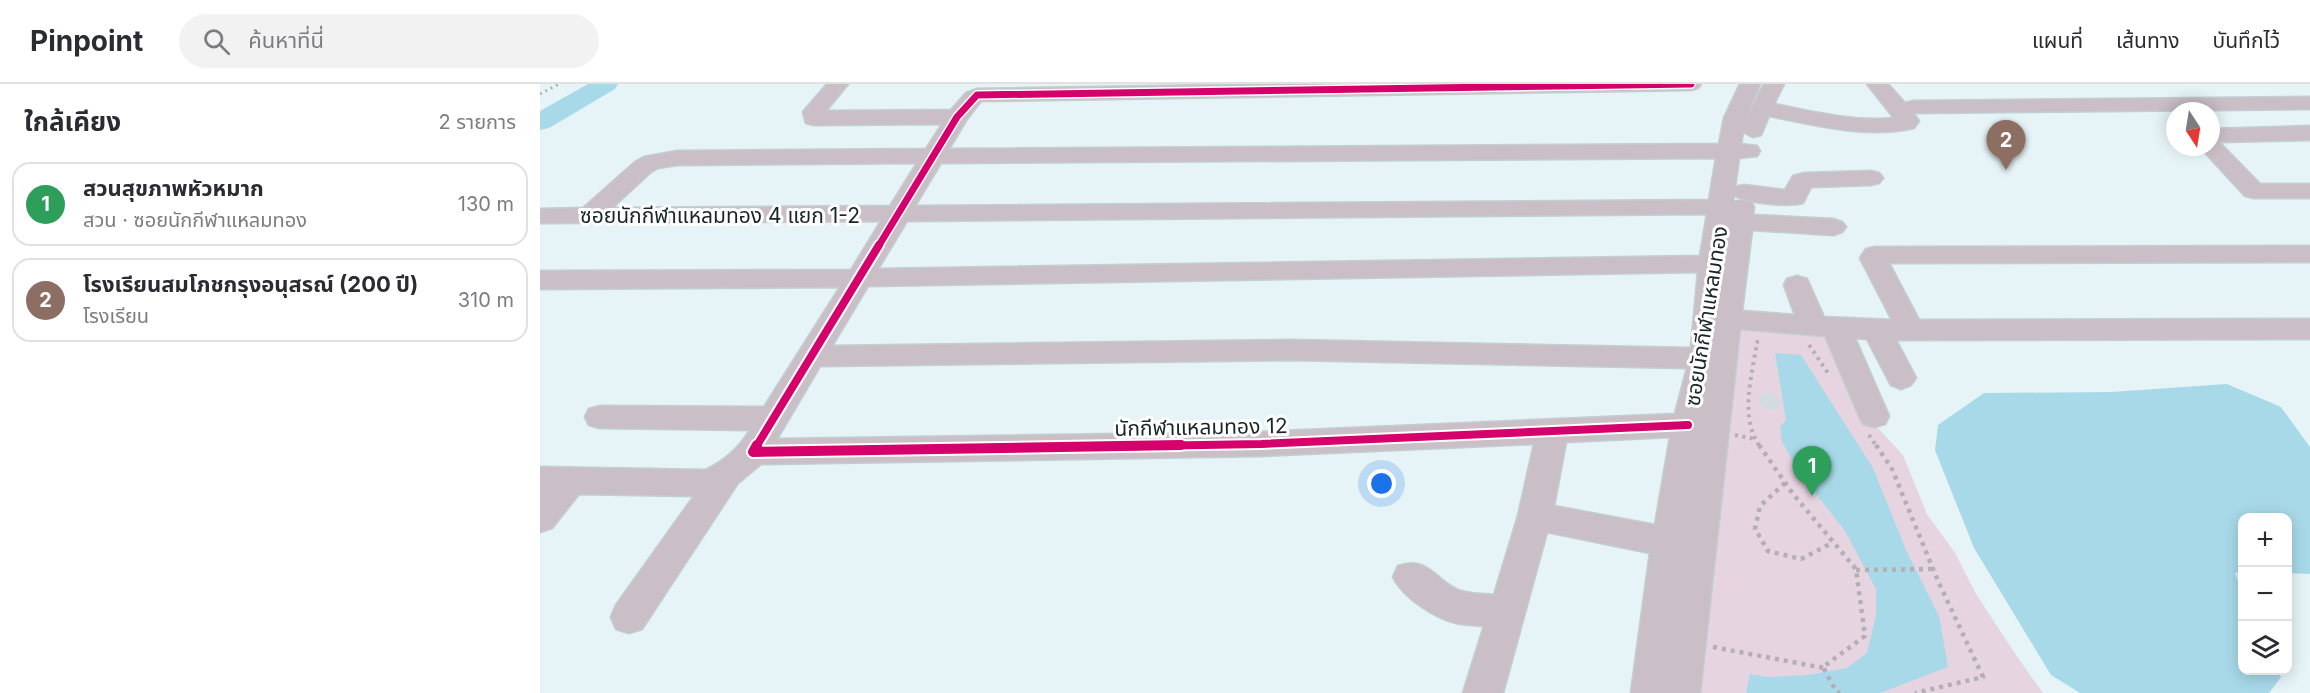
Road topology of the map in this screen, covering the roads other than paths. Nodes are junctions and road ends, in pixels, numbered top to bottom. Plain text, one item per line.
1 (838, 84) edge
2 (1691, 84) edge
3 (1877, 84) edge
4 (2145, 84) edge
5 (1761, 92) edge
6 (2166, 103) edge
7 (2310, 104) edge
8 (1913, 107) dead end
9 (2220, 107) edge
10 (2166, 109) edge
11 (957, 117) junction
12 (2310, 134) edge
13 (2220, 136) edge
14 (1739, 151) junction
15 (935, 156) junction
16 (2220, 156) edge
17 (1871, 178) dead end
18 (2254, 191) junction
19 (2310, 191) edge
20 (1735, 207) junction
21 (2273, 213) dead end
22 (899, 215) junction
23 (540, 216) edge
24 (589, 216) junction
25 (1833, 227) dead end
26 (2310, 254) edge
27 (1712, 264) junction
28 (858, 278) junction
29 (540, 280) edge
30 (1797, 285) dead end
31 (1726, 319) junction
32 (2310, 328) edge
33 (1910, 329) junction
34 (1877, 330) junction
35 (1816, 333) junction
36 (812, 356) junction
37 (1704, 358) junction
38 (1901, 378) dead end
39 (600, 417) dead end
40 (774, 419) junction
41 (1870, 423) road end
42 (1688, 425) junction
43 (1552, 431) junction
44 (753, 452) junction
45 (725, 477) junction
46 (555, 480) edge
47 (1535, 516) junction
48 (540, 518) edge
49 (1669, 542) junction
50 (1411, 577) dead end
51 (1506, 612) junction
52 (629, 617) dead end
53 (1483, 693) edge
54 (1651, 693) edge
55 (1680, 693) edge

1 - 11 street
2 - 11 street
3 - 5 street
4 - 6 street
5 - 14 street, ซอยนักกีฬาแหลมทอง
7 - 9 street
8 - 10 street
11 - 15 street
12 - 13 street
14 - 15 street
14 - 20 street, ซอยนักกีฬาแหลมทอง
15 - 22 street
15 - 24 street
16 - 18 street
17 - 20 street
18 - 19 street
18 - 21 street
20 - 22 street, ซอยนักกีฬาแหลมทอง 4 แยก 1-2
20 - 25 street
20 - 27 street, ซอยนักกีฬาแหลมทอง
20 - 31 street, ซอยนักกีฬาแหลมทอง
22 - 24 street, ซอยนักกีฬาแหลมทอง 4 แยก 1-2
22 - 28 street
23 - 24 street, ซอยนักกีฬาแหลมทอง 4 แยก 1-2
26 - 33 street
27 - 28 street
27 - 37 street, ซอยนักกีฬาแหลมทอง
28 - 29 street
28 - 36 street
30 - 35 street
31 - 35 street
31 - 55 street, ซอยนักกีฬาแหลมทอง
32 - 33 street
33 - 34 street
34 - 35 street
34 - 38 street
35 - 41 street
36 - 37 street
36 - 40 street
37 - 42 street, ซอยนักกีฬาแหลมทอง
39 - 40 street
40 - 44 street
42 - 43 street, นักกีฬาแหลมทอง 12
42 - 49 street, ซอยนักกีฬาแหลมทอง
43 - 44 street, นักกีฬาแหลมทอง 12
43 - 47 street
44 - 45 street
45 - 46 street
45 - 52 street
46 - 48 street
47 - 49 street
47 - 51 street
49 - 54 street, ซอยนักกีฬาแหลมทอง
50 - 51 street
51 - 53 street

